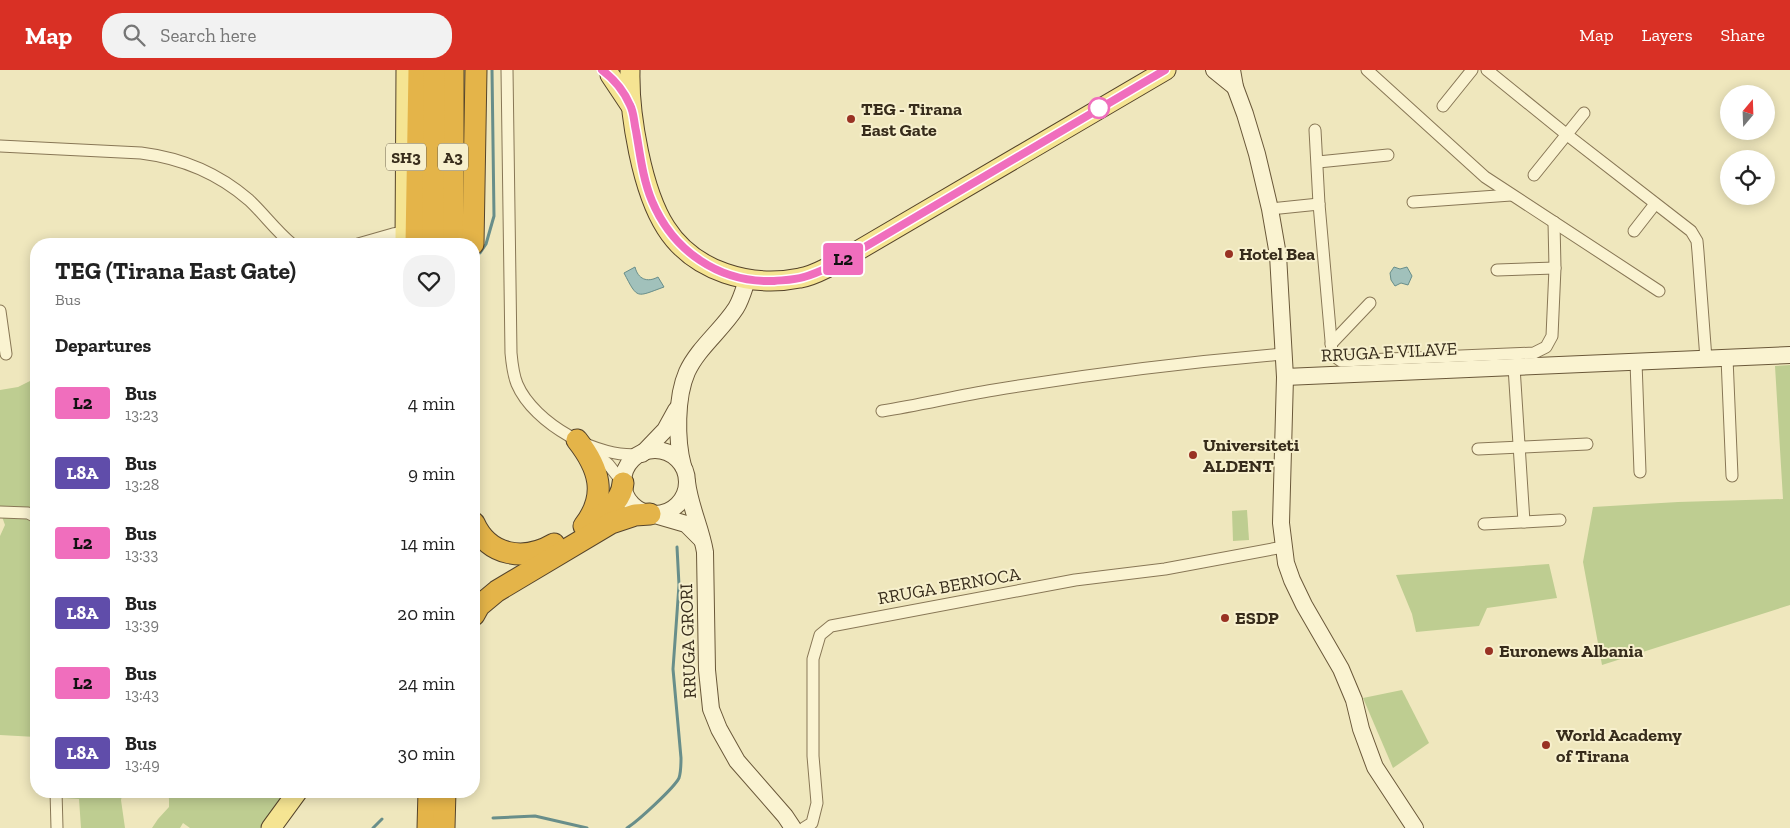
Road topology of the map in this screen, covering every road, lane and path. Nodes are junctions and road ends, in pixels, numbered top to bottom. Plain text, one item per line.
1 (406, 70) edge
2 (419, 70) edge
3 (434, 70) edge
4 (453, 70) edge
5 (476, 70) edge
6 (507, 70) edge
7 (630, 70) edge
8 (1166, 70) edge
9 (1214, 70) edge
10 (1232, 70) edge
11 (1367, 70) edge
12 (1472, 70) edge
13 (1487, 70) edge
14 (606, 72) edge
15 (1235, 87) junction
16 (631, 106) junction
17 (1443, 106) dead end
18 (1584, 112) dead end
19 (1315, 130) dead end
20 (1566, 134) junction
21 (0, 146) edge
22 (1388, 155) dead end
23 (1318, 162) junction
24 (1534, 176) dead end
25 (1511, 194) junction
26 (1412, 202) dead end
27 (1319, 204) junction
28 (1655, 204) junction
29 (1270, 208) junction
30 (1554, 222) junction
31 (1634, 231) dead end
32 (286, 238) edge
33 (379, 238) edge
34 (403, 238) edge
35 (408, 238) edge
36 (408, 238) edge
37 (434, 238) edge
38 (453, 238) edge
39 (473, 238) edge
40 (1555, 268) junction
41 (1498, 270) dead end
42 (747, 280) junction
43 (1659, 291) dead end
44 (1370, 303) dead end
45 (0, 311) edge
46 (1331, 344) junction
47 (1546, 347) junction
48 (6, 354) dead end
49 (1284, 354) junction
50 (1790, 355) edge
51 (1727, 358) junction
52 (1706, 359) junction
53 (1636, 362) junction
54 (1550, 366) junction
55 (1514, 367) junction
56 (1286, 377) junction
57 (680, 401) junction
58 (882, 411) dead end
59 (577, 440) junction
60 (1587, 444) dead end
61 (1520, 447) junction
62 (1478, 449) dead end
63 (642, 454) junction
64 (683, 466) junction
65 (1640, 472) dead end
66 (1732, 476) dead end
67 (687, 482) junction
68 (623, 483) junction
69 (0, 512) edge
70 (30, 514) edge
71 (652, 514) junction
72 (1560, 520) dead end
73 (1524, 522) junction
74 (1484, 524) dead end
75 (580, 529) junction
76 (480, 534) edge
77 (704, 545) junction
78 (1283, 547) junction
79 (480, 605) edge
80 (56, 798) edge
81 (293, 798) edge
82 (439, 798) edge
83 (441, 798) edge
84 (57, 828) edge
85 (271, 828) edge
86 (428, 828) edge
87 (444, 828) edge
88 (793, 828) edge
89 (804, 828) edge
90 (1415, 828) edge

1 - 35 main road, SH3
2 - 36 highway
3 - 37 highway, A3
4 - 38 highway, A3
5 - 39 highway
6 - 59 street
7 - 14 main road
7 - 16 main road
8 - 42 main road
9 - 15 street
10 - 15 street
11 - 25 street
12 - 17 street
13 - 20 street
14 - 16 main road
15 - 29 street
16 - 42 main road
18 - 20 street
19 - 23 street
20 - 24 street
20 - 28 street
21 - 32 street
22 - 23 street
23 - 27 street
25 - 26 street
25 - 30 street
27 - 29 street
27 - 46 street
28 - 31 street
28 - 52 street
29 - 49 street
30 - 40 street
30 - 43 street
33 - 34 street
40 - 41 street
40 - 47 street
42 - 57 street
44 - 46 street
45 - 48 street
46 - 47 street
47 - 54 street
49 - 56 street
49 - 58 street
50 - 51 street, RRUGA E VILAVE
51 - 52 street, RRUGA E VILAVE
51 - 66 street
52 - 53 street, RRUGA E VILAVE
53 - 54 street, RRUGA E VILAVE
53 - 65 street
54 - 55 street, RRUGA E VILAVE
55 - 56 street, RRUGA E VILAVE
55 - 61 street
56 - 78 street
57 - 63 street
57 - 64 street
59 - 63 street
59 - 68 street
59 - 75 highway
60 - 61 street
61 - 62 street
61 - 73 street
63 - 64 street
63 - 68 street
64 - 67 street
67 - 71 street
67 - 77 street, RRUGA GRORI
68 - 71 street
68 - 75 highway
69 - 70 street
71 - 77 street
71 - 79 highway
72 - 73 street
73 - 74 street
75 - 76 highway
77 - 88 street, RRUGA GRORI
78 - 89 street, RRUGA BERNOCA
78 - 90 street
80 - 84 street
81 - 85 main road
82 - 86 highway
83 - 87 highway

